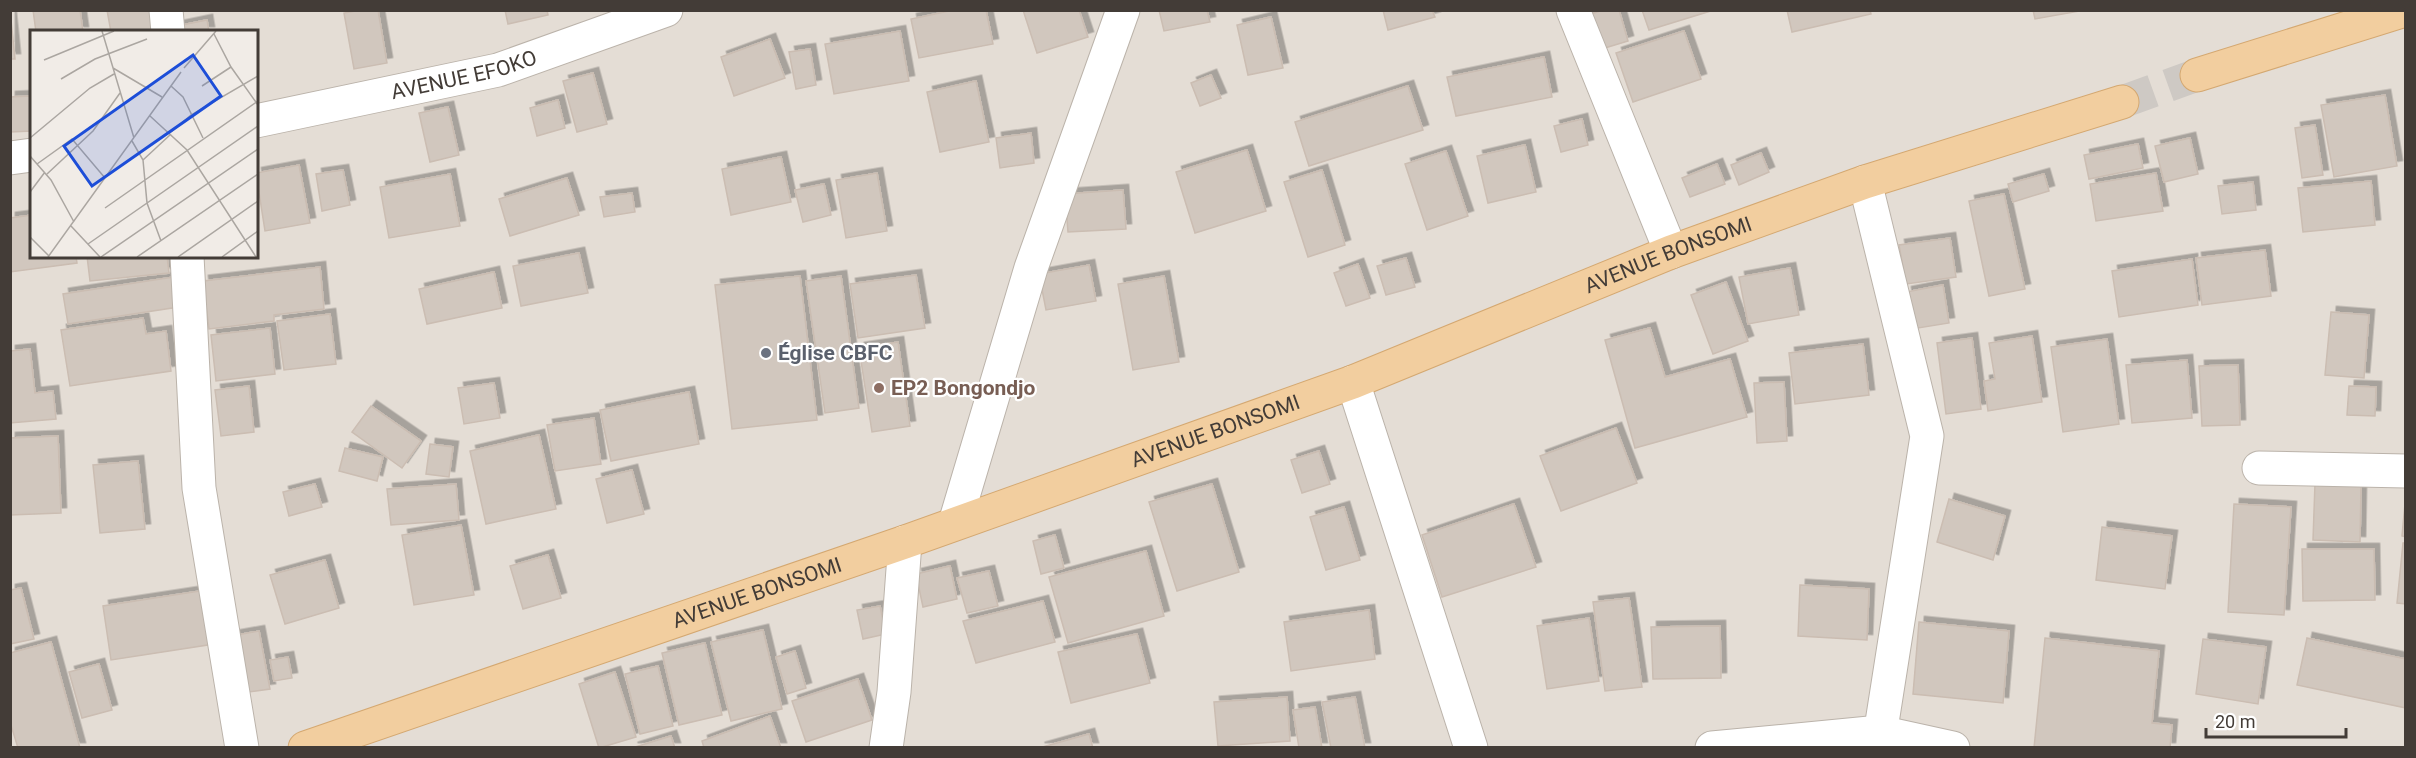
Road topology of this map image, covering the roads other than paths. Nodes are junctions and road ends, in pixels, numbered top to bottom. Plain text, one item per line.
1 (166, 10) edge
2 (666, 10) edge
3 (1123, 10) edge
4 (1573, 10) edge
5 (2405, 10) edge
6 (168, 30) edge
7 (2197, 75) tunnel mouth
8 (2122, 102) tunnel mouth
9 (258, 121) edge
10 (30, 155) edge
11 (10, 158) edge
12 (1865, 182) junction
13 (1671, 252) junction
14 (187, 258) edge
15 (1353, 382) junction
16 (2259, 468) dead end
17 (2406, 471) edge
18 (955, 523) junction
19 (905, 542) junction
20 (1879, 740) edge
21 (242, 747) edge
22 (305, 747) edge
23 (886, 747) edge
24 (1471, 747) edge
25 (1712, 747) edge
26 (1953, 747) edge

1 - 6 street
2 - 9 street, AVENUE EFOKO
3 - 18 street
4 - 13 street
5 - 7 main road
8 - 12 main road, AVENUE BONSOMI
10 - 11 street
12 - 13 main road, AVENUE BONSOMI
12 - 20 street
13 - 15 main road, AVENUE BONSOMI
14 - 21 street
15 - 18 main road, AVENUE BONSOMI
15 - 24 street
16 - 17 street
18 - 19 main road, AVENUE BONSOMI
19 - 22 main road, AVENUE BONSOMI
19 - 23 street
20 - 25 street
20 - 26 street

